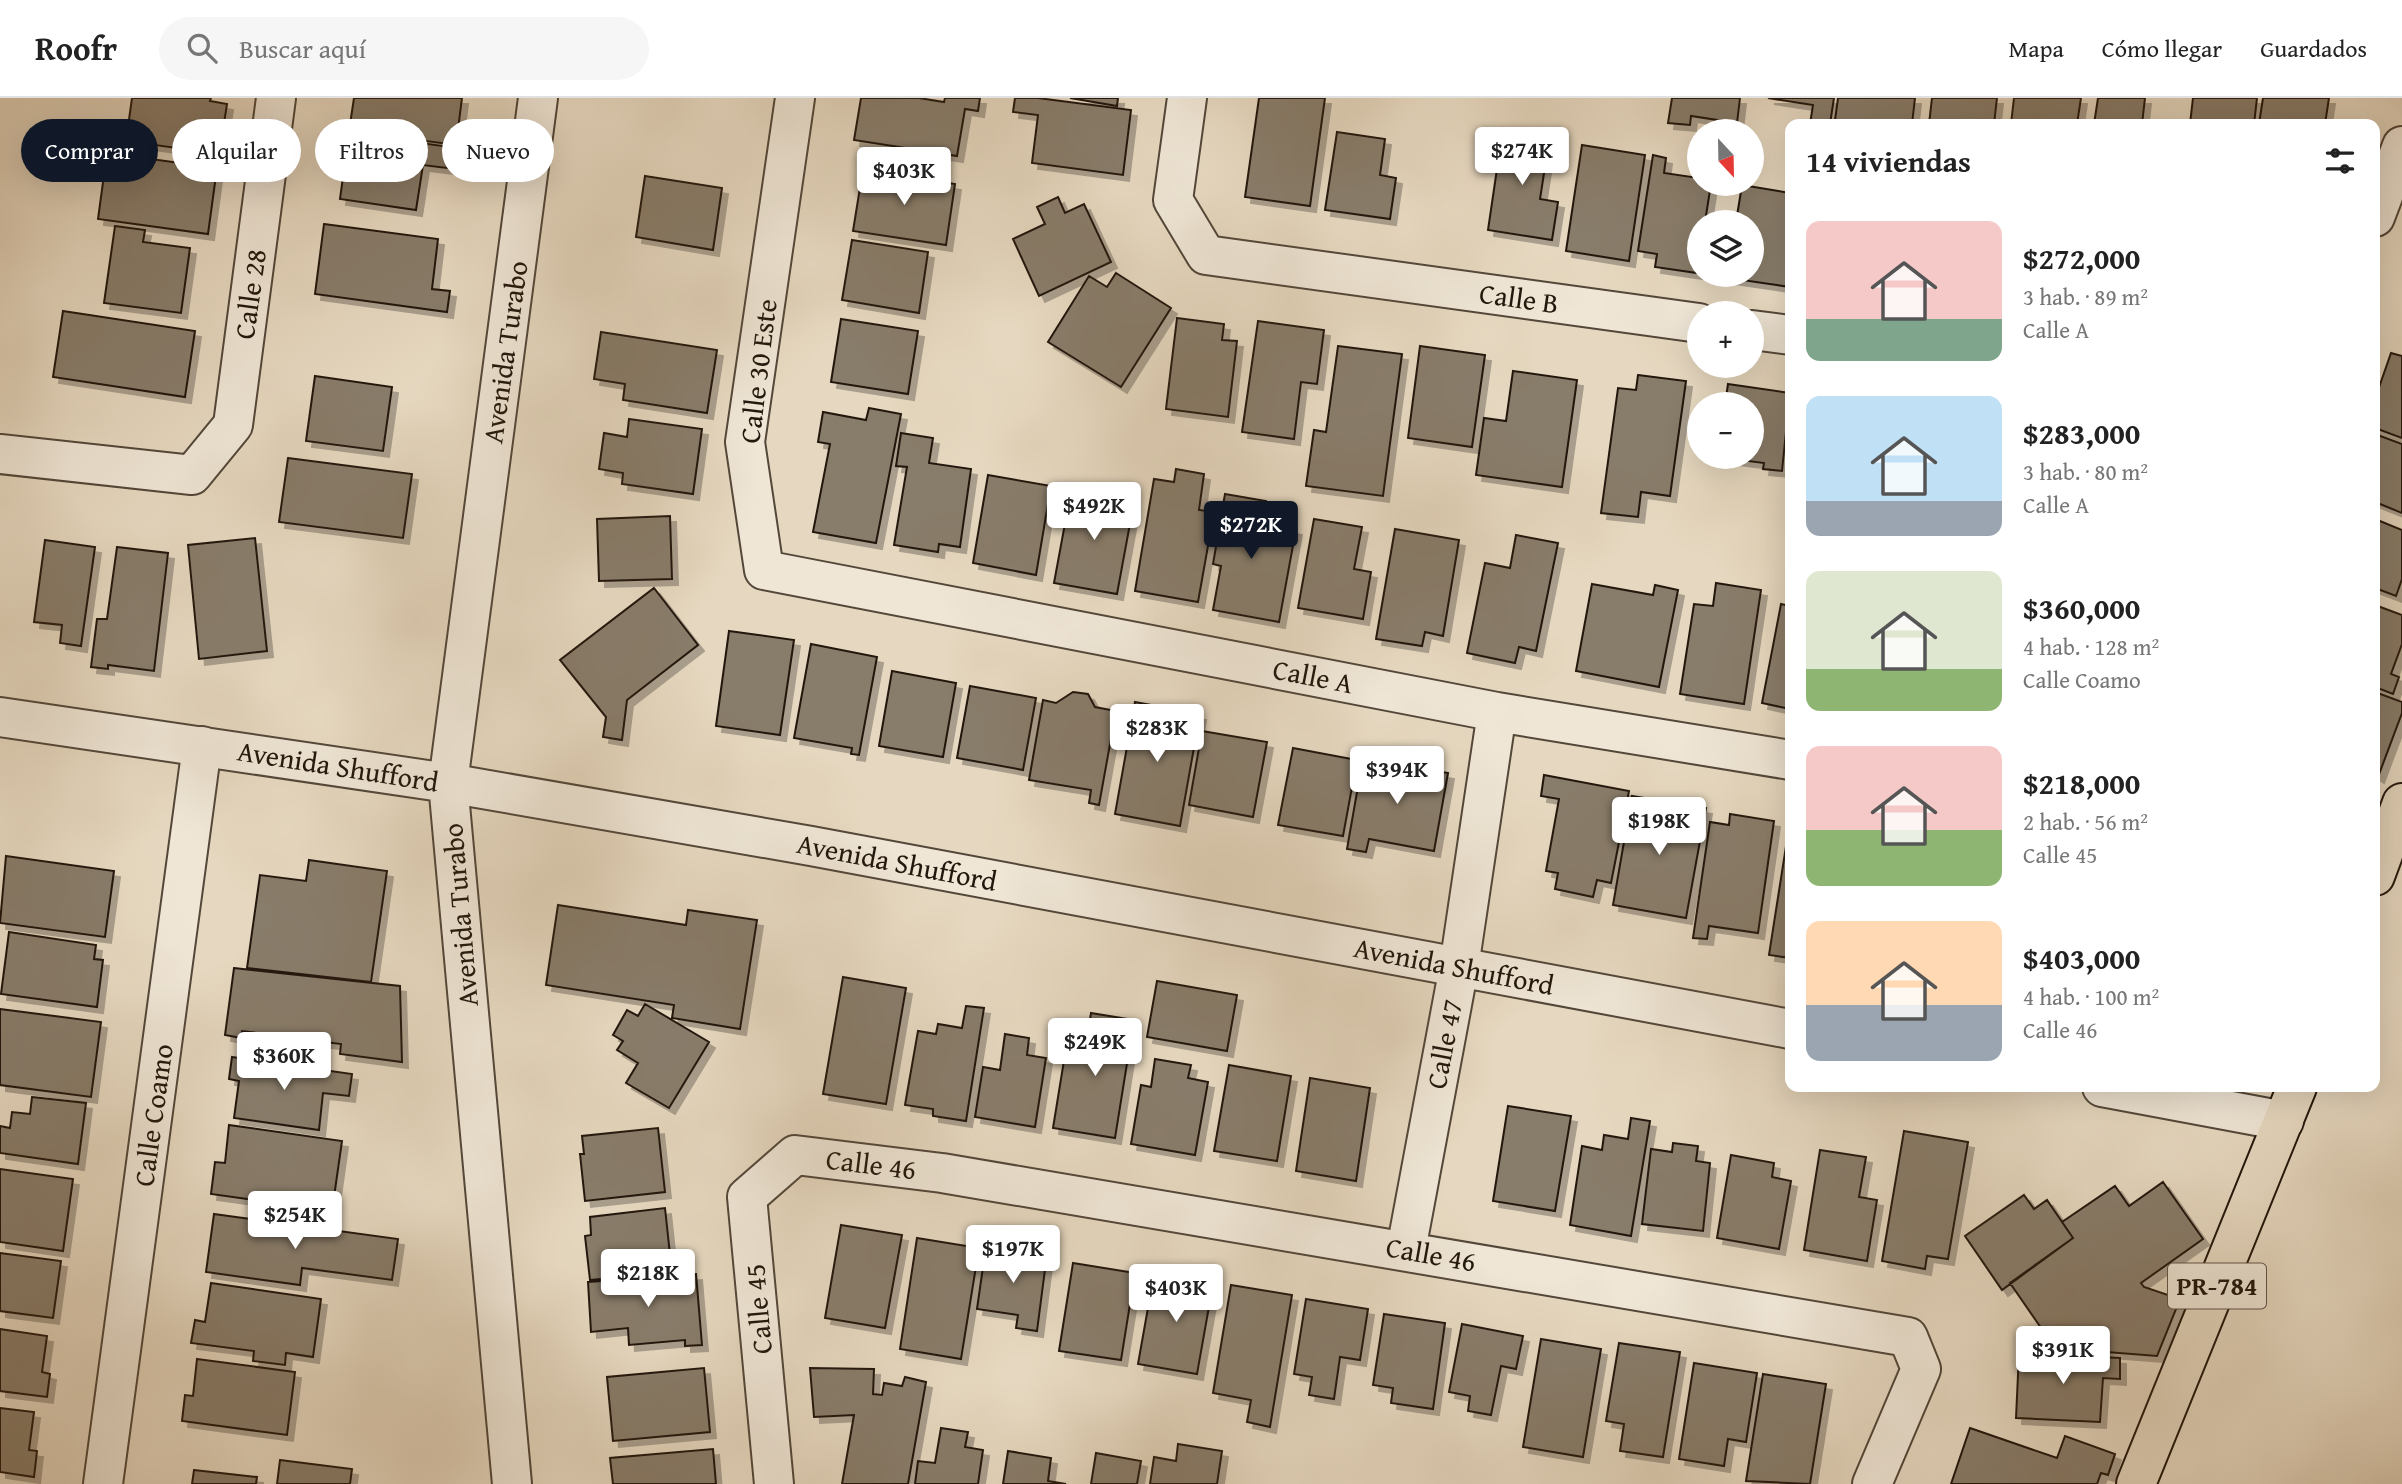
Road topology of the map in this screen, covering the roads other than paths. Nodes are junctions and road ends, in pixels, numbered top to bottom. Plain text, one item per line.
1 (276, 98) edge
2 (538, 98) edge
3 (794, 98) edge
4 (1187, 98) edge
5 (2402, 146) edge
6 (2380, 204) edge
7 (1687, 321) edge
8 (1764, 332) edge
9 (1785, 334) edge
10 (0, 454) edge
11 (838, 584) joint
12 (1497, 712) junction
13 (0, 718) edge
14 (202, 746) junction
15 (1785, 759) edge
16 (448, 783) junction
17 (2402, 803) edge
18 (2380, 862) edge
19 (1459, 967) junction
20 (1785, 1028) edge
21 (2157, 1092) edge
22 (2290, 1104) edge
23 (794, 1155) joint
24 (1406, 1250) junction
25 (103, 1484) edge
26 (512, 1484) edge
27 (775, 1484) edge
28 (1872, 1484) edge
29 (2137, 1484) edge

1 - 10 street, Calle 28
2 - 16 street, Avenida Turabo
3 - 11 street, Calle 30 Este
4 - 7 street, Calle B
5 - 6 street
8 - 9 street
11 - 12 street, Calle A
12 - 15 street, Calle A
12 - 19 street, Calle 47
13 - 14 street, Avenida Shufford
14 - 16 street, Avenida Shufford
14 - 25 street, Calle Coamo
16 - 19 street, Avenida Shufford
16 - 26 street, Avenida Turabo
17 - 18 main road
19 - 20 street, Avenida Shufford
19 - 24 street, Calle 47
21 - 22 street
22 - 29 main road, PR-784 / PR-784
23 - 24 street, Calle 46
23 - 27 street, Calle 45
24 - 28 street, Calle 46

